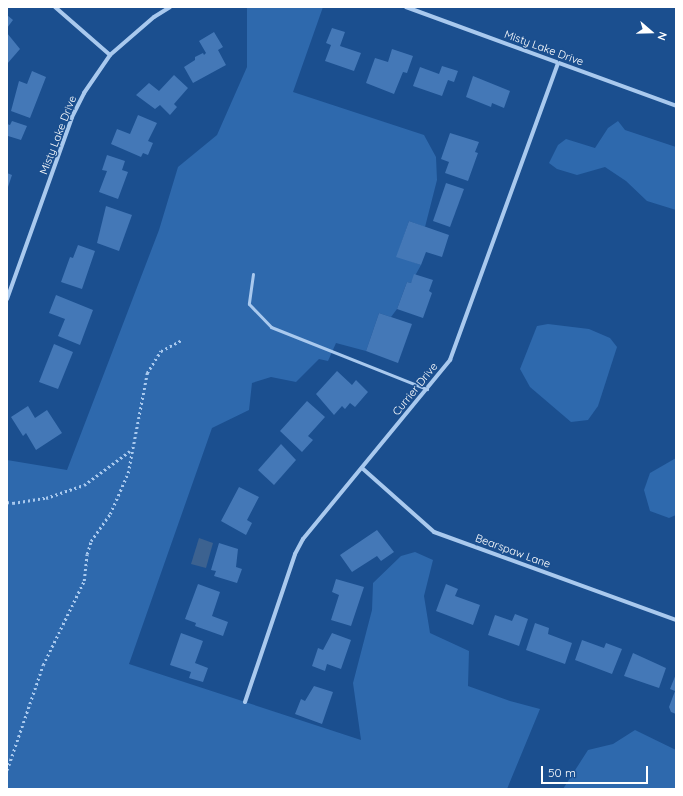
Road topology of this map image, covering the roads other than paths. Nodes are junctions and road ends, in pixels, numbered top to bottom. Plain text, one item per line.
1 (56, 7) edge
2 (170, 7) edge
3 (406, 7) edge
4 (110, 55) junction
5 (558, 63) junction
6 (676, 106) edge
7 (253, 274) dead end
8 (7, 299) edge
9 (427, 389) junction
10 (362, 468) junction
11 (676, 620) edge
12 (245, 702) dead end

1 - 4 street
2 - 4 street, Misty Lake Drive
3 - 5 street, Misty Lake Drive
4 - 8 street, Misty Lake Drive
5 - 6 street, Misty Lake Drive
5 - 9 street, Currier Drive
7 - 9 lane
9 - 10 street, Currier Drive
10 - 11 street, Bearspaw Lane
10 - 12 street, Currier Drive

